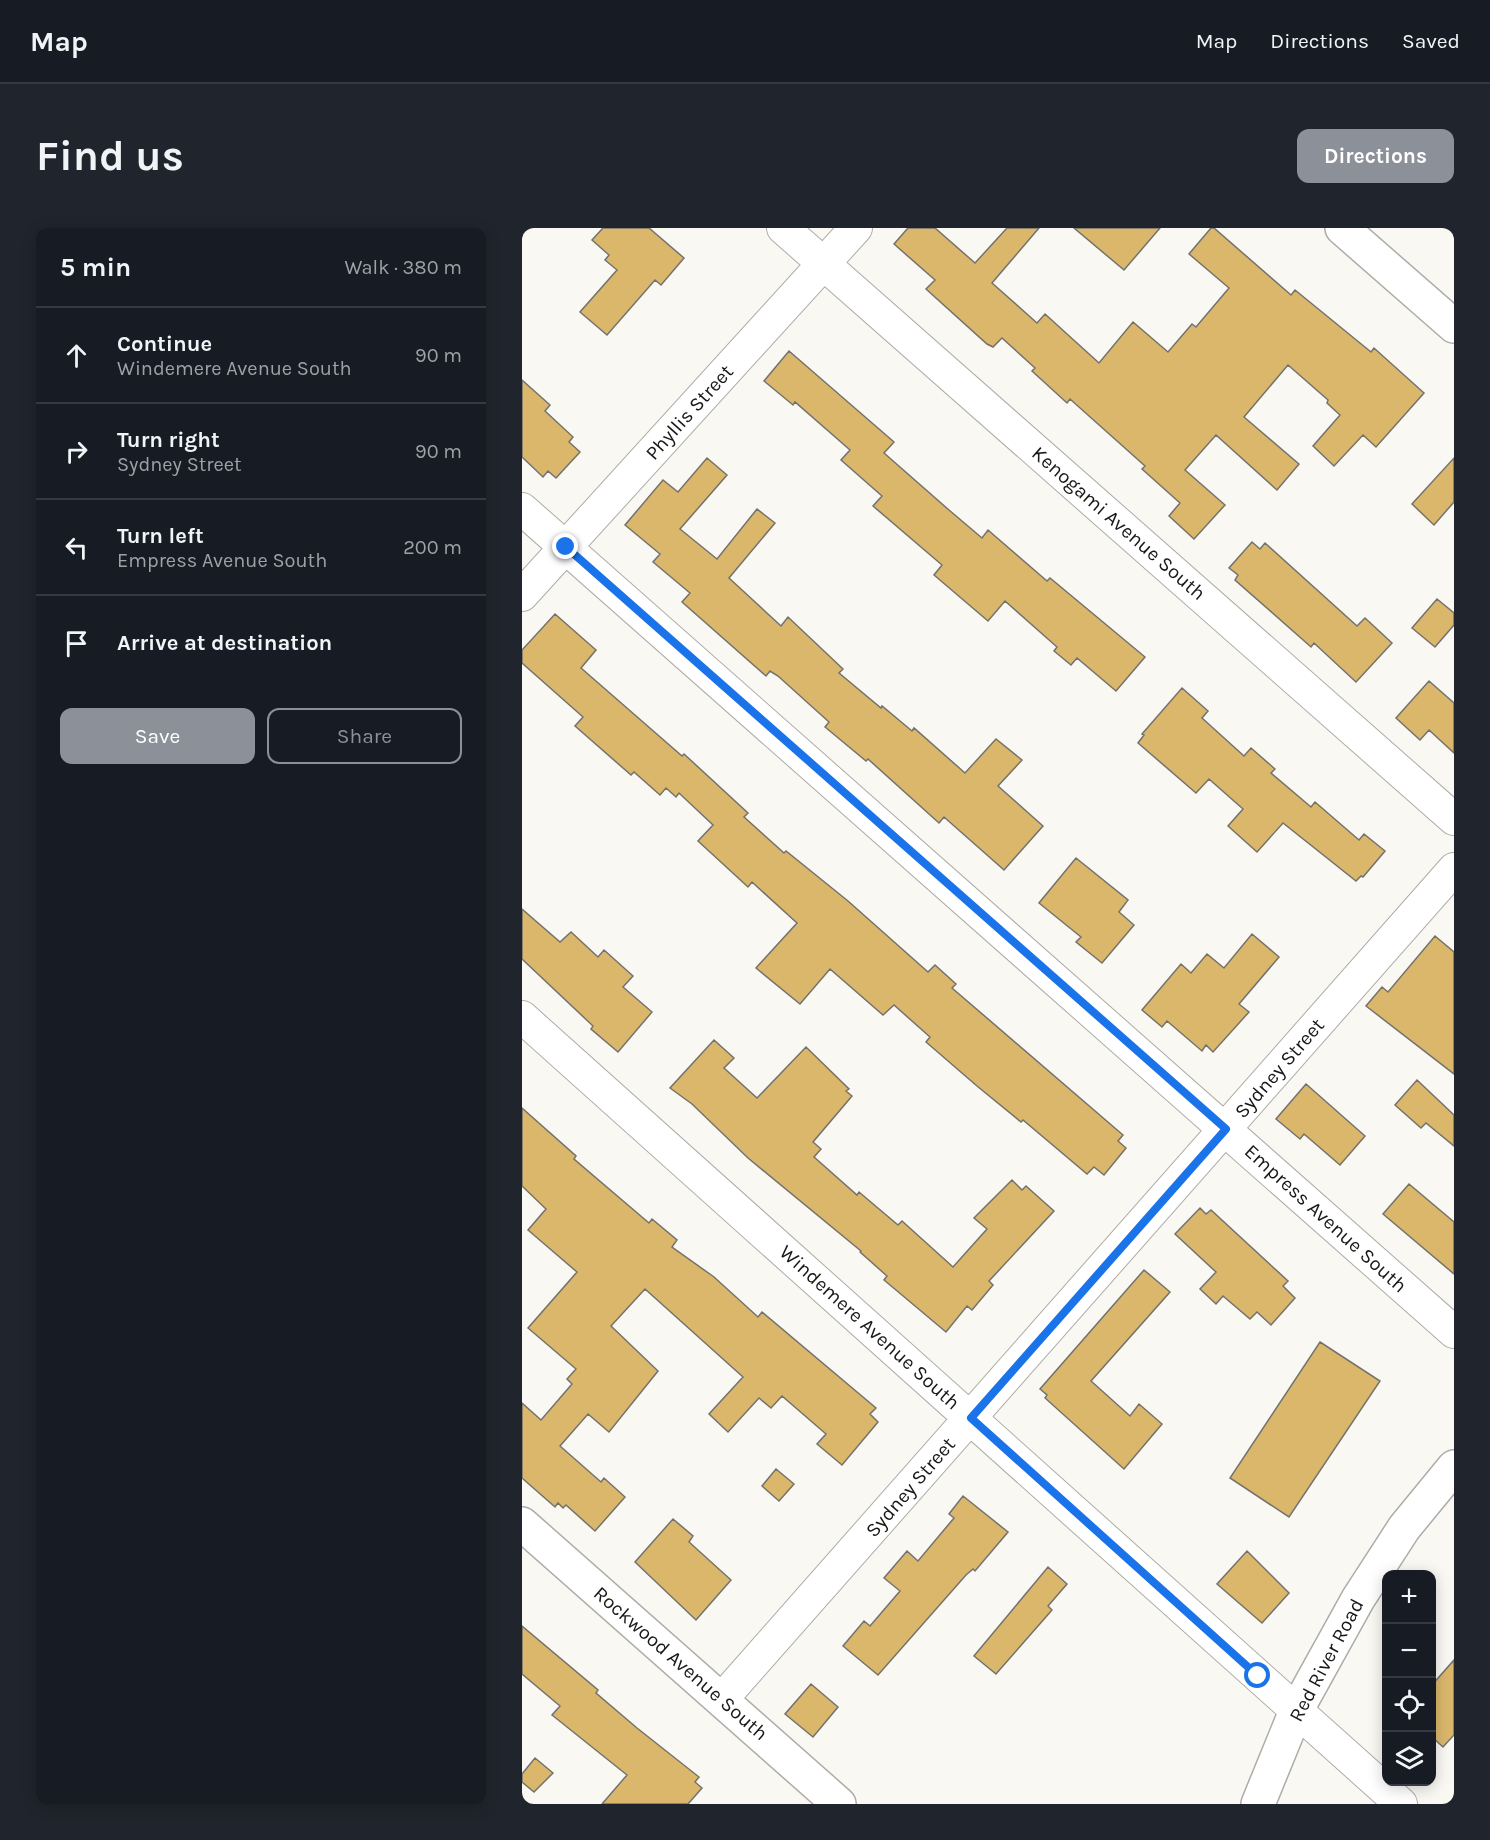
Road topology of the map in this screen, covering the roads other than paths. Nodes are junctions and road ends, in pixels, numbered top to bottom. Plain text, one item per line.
1 (783, 228) edge
2 (856, 228) edge
3 (1342, 228) edge
4 (824, 264) junction
5 (1454, 326) edge
6 (522, 509) edge
7 (566, 547) junction
8 (522, 595) edge
9 (1454, 819) edge
10 (1454, 869) edge
11 (522, 1017) edge
12 (1226, 1129) junction
13 (1454, 1332) edge
14 (971, 1418) junction
15 (1454, 1467) edge
16 (522, 1524) edge
17 (722, 1699) junction
18 (1296, 1712) junction
19 (839, 1804) edge
20 (1258, 1804) edge
21 (1401, 1804) edge

1 - 4 street, Kenogami Avenue South
2 - 4 street, Phyllis Street
3 - 5 main road
4 - 7 street, Phyllis Street
4 - 9 street, Kenogami Avenue South
6 - 7 street, Empress Avenue South
7 - 8 street, Phyllis Street
7 - 12 street, Empress Avenue South
10 - 12 street, Sydney Street
11 - 14 street, Windemere Avenue South
12 - 13 street, Empress Avenue South
12 - 14 street, Sydney Street
14 - 17 street, Sydney Street
14 - 18 street, Windemere Avenue South
15 - 18 main road, Red River Road
16 - 17 main road, Rockwood Avenue South
17 - 19 main road, Rockwood Avenue South
18 - 20 main road, Red River Road
18 - 21 street, Windemere Avenue South

